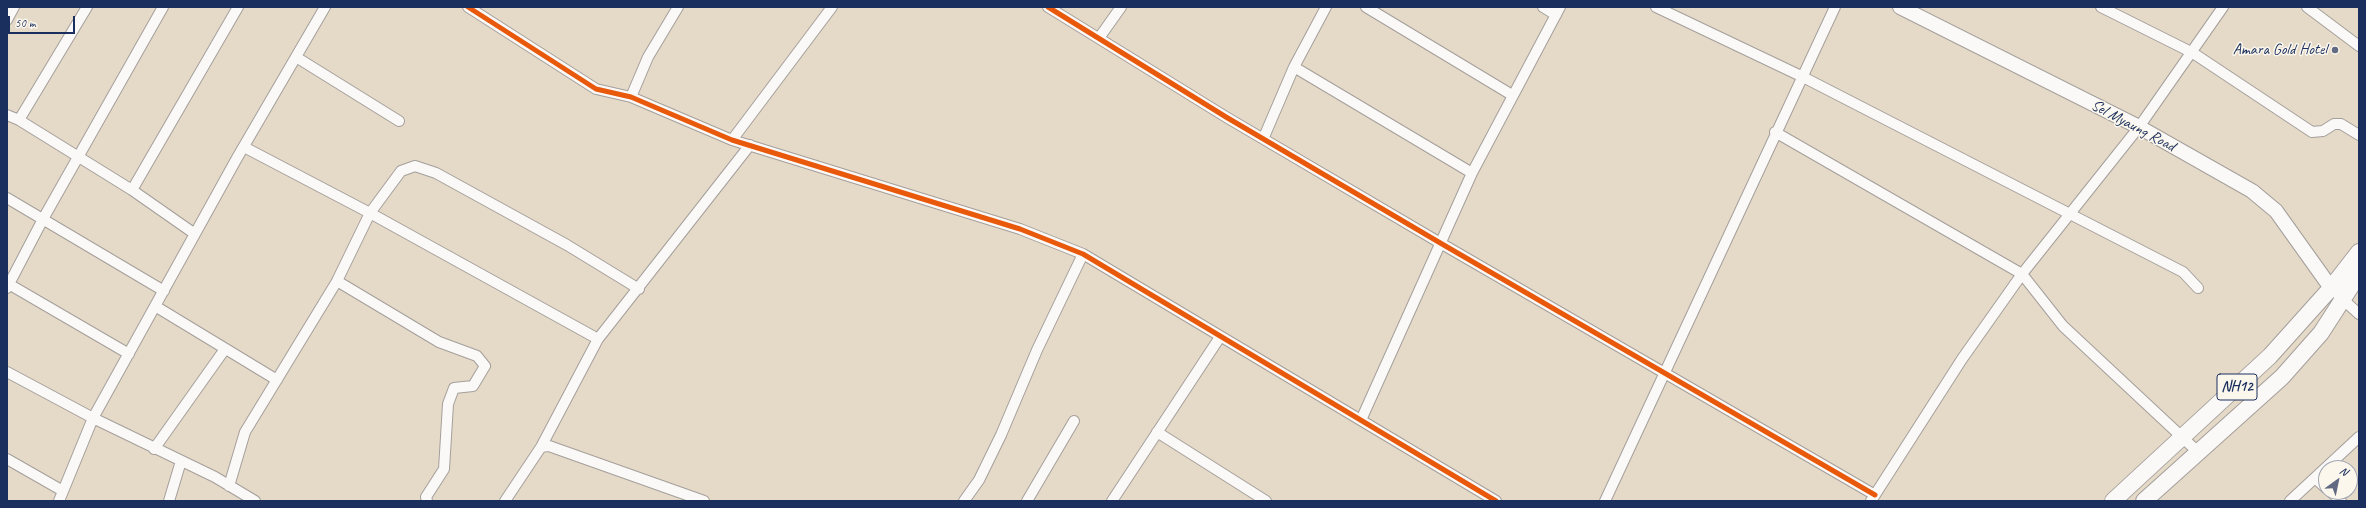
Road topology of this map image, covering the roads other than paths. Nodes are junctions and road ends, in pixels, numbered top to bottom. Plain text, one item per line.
1 (14, 7) edge
2 (87, 7) edge
3 (163, 7) edge
4 (238, 7) edge
5 (325, 7) edge
6 (468, 7) edge
7 (678, 7) edge
8 (832, 7) edge
9 (1048, 7) edge
10 (1121, 7) edge
11 (1326, 7) edge
12 (1366, 7) edge
13 (1543, 7) edge
14 (1656, 7) edge
15 (1835, 7) edge
16 (1900, 7) edge
17 (2101, 7) edge
18 (2224, 7) edge
19 (2307, 7) edge
20 (1558, 11) edge
21 (7, 20) edge
22 (1099, 38) junction
23 (2359, 46) edge
24 (2193, 53) junction
25 (296, 58) junction
26 (1294, 67) junction
27 (1801, 76) junction
28 (1512, 95) junction
29 (631, 97) junction
30 (7, 116) edge
31 (19, 120) junction
32 (399, 121) dead end
33 (2139, 127) junction
34 (1775, 132) junction
35 (2359, 135) edge
36 (1264, 137) junction
37 (732, 140) junction
38 (750, 145) junction
39 (244, 147) junction
40 (78, 159) junction
41 (1472, 173) junction
42 (132, 190) junction
43 (7, 198) edge
44 (370, 213) junction
45 (2070, 215) junction
46 (43, 219) junction
47 (195, 234) junction
48 (1442, 244) junction
49 (2359, 252) edge
50 (1083, 254) junction
51 (2022, 274) junction
52 (2359, 274) edge
53 (337, 282) junction
54 (8, 285) edge
55 (2198, 288) dead end
56 (2330, 288) junction
57 (639, 289) junction
58 (164, 291) junction
59 (2342, 299) junction
60 (155, 306) junction
61 (2359, 314) edge
62 (1220, 336) junction
63 (598, 339) junction
64 (225, 349) junction
65 (128, 354) junction
66 (7, 372) edge
67 (1665, 372) junction
68 (277, 380) junction
69 (93, 418) junction
70 (1361, 420) junction
71 (1074, 421) dead end
72 (1157, 432) junction
73 (2183, 436) junction
74 (2359, 437) edge
75 (541, 447) junction
76 (154, 449) junction
77 (2198, 452) junction
78 (7, 459) edge
79 (181, 461) junction
80 (2315, 478) junction
81 (2318, 481) edge
82 (229, 486) junction
83 (63, 491) junction
84 (1873, 498) edge
85 (59, 501) edge
86 (169, 501) edge
87 (255, 501) edge
88 (427, 501) edge
89 (505, 501) edge
90 (704, 501) edge
91 (964, 501) edge
92 (1027, 501) edge
93 (1112, 501) edge
94 (1266, 501) edge
95 (1496, 501) edge
96 (1605, 501) edge
97 (2113, 501) edge
98 (2144, 501) edge
99 (2290, 501) edge

1 - 21 street
2 - 31 street
3 - 40 street
4 - 42 street
5 - 25 street
6 - 29 street
7 - 29 street
8 - 37 street
9 - 22 street
10 - 22 street
11 - 26 street
12 - 28 street
13 - 20 street
14 - 27 street
15 - 27 street
16 - 33 main road, Sel Myaung Road
17 - 24 street
18 - 24 street
19 - 23 street
20 - 28 street
22 - 36 street
24 - 33 street
24 - 35 street
25 - 32 street
25 - 39 street
26 - 36 street
26 - 41 street
27 - 34 street
27 - 45 street
28 - 41 street
29 - 37 street
30 - 31 street
31 - 40 street
33 - 45 street
33 - 56 main road, Sel Myaung Road
34 - 51 street
34 - 67 street
36 - 48 street
37 - 38 street
38 - 50 street
38 - 57 street
39 - 44 street
39 - 47 street
40 - 42 street
40 - 46 street
41 - 48 street
42 - 47 street
43 - 46 street
44 - 53 street
44 - 57 street
44 - 63 street
45 - 51 street
45 - 55 street
46 - 54 street
46 - 58 street
47 - 58 street
48 - 67 street
48 - 70 street
49 - 56 highway, NH12
50 - 62 street
50 - 91 street
51 - 73 street
51 - 84 street
52 - 59 highway, NH12
53 - 68 street
53 - 88 street
54 - 65 street
56 - 59 street
56 - 73 highway, NH12
57 - 63 street
58 - 60 street
59 - 61 street
59 - 77 highway, NH12
60 - 64 street
60 - 65 street
62 - 70 street
62 - 72 street
63 - 75 street
64 - 68 street
64 - 76 street
65 - 69 street
66 - 69 street
67 - 84 street
67 - 96 street
68 - 82 street
69 - 76 street
69 - 83 street
70 - 95 street
71 - 92 street
72 - 93 street
72 - 94 street
73 - 77 street
73 - 97 highway, NH12
74 - 80 street
75 - 89 street
75 - 90 street
76 - 79 street
77 - 98 highway, NH12
78 - 83 street
79 - 82 street
79 - 86 street
80 - 81 street
80 - 99 street
82 - 87 street
83 - 85 street

